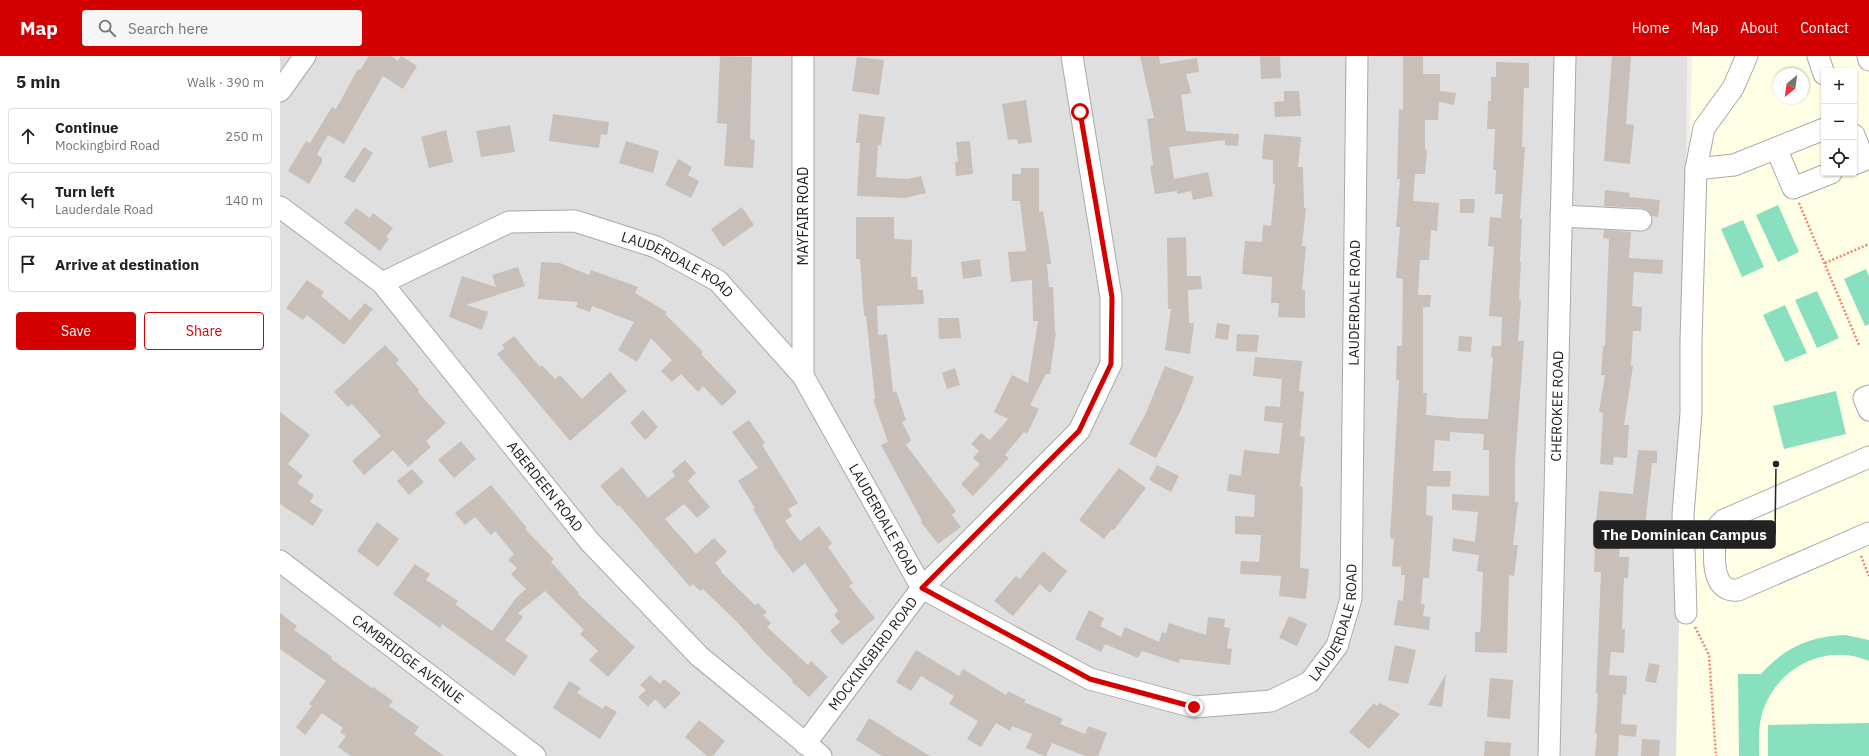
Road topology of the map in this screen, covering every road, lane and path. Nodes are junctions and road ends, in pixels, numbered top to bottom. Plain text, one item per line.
1 (305, 56) edge
2 (803, 56) edge
3 (1072, 56) edge
4 (1357, 56) edge
5 (1565, 56) edge
6 (1747, 56) edge
7 (1818, 56) edge
8 (1868, 56) edge
9 (1869, 60) edge
10 (1822, 68) edge
11 (280, 92) edge
12 (1821, 130) edge
13 (1859, 136) edge
14 (1776, 148) junction
15 (1857, 163) edge
16 (1696, 169) junction
17 (1823, 176) edge
18 (1793, 188) junction
19 (280, 208) edge
20 (1561, 216) junction
21 (1641, 220) dead end
22 (1869, 244) edge
23 (1825, 263) junction
24 (382, 283) junction
25 (1859, 345) dead end
26 (803, 376) junction
27 (1869, 396) edge
28 (1869, 410) edge
29 (1869, 457) edge
30 (1864, 541) edge
31 (280, 561) edge
32 (1869, 576) edge
33 (922, 588) junction
34 (1686, 613) joint
35 (813, 750) edge
36 (535, 756) edge
37 (1549, 756) edge
38 (1716, 756) edge

1 - 11 street
2 - 26 street, MAYFAIR ROAD
3 - 33 street, MOCKINGBIRD ROAD
4 - 33 street, LAUDERDALE ROAD
5 - 20 street, CHEROKEE ROAD
6 - 16 street
7 - 10 street
8 - 9 street
12 - 14 street
13 - 15 street
14 - 16 street
14 - 18 street
16 - 34 street
17 - 18 street
18 - 23 path
19 - 24 street, ABERDEEN ROAD
20 - 21 street
20 - 37 street, CHEROKEE ROAD
22 - 23 path
23 - 25 path
24 - 26 street, LAUDERDALE ROAD
24 - 35 street, ABERDEEN ROAD
26 - 33 street, LAUDERDALE ROAD
27 - 28 street
29 - 30 street
30 - 32 path
31 - 36 street, CAMBRIDGE AVENUE
33 - 35 street, MOCKINGBIRD ROAD
34 - 38 path

